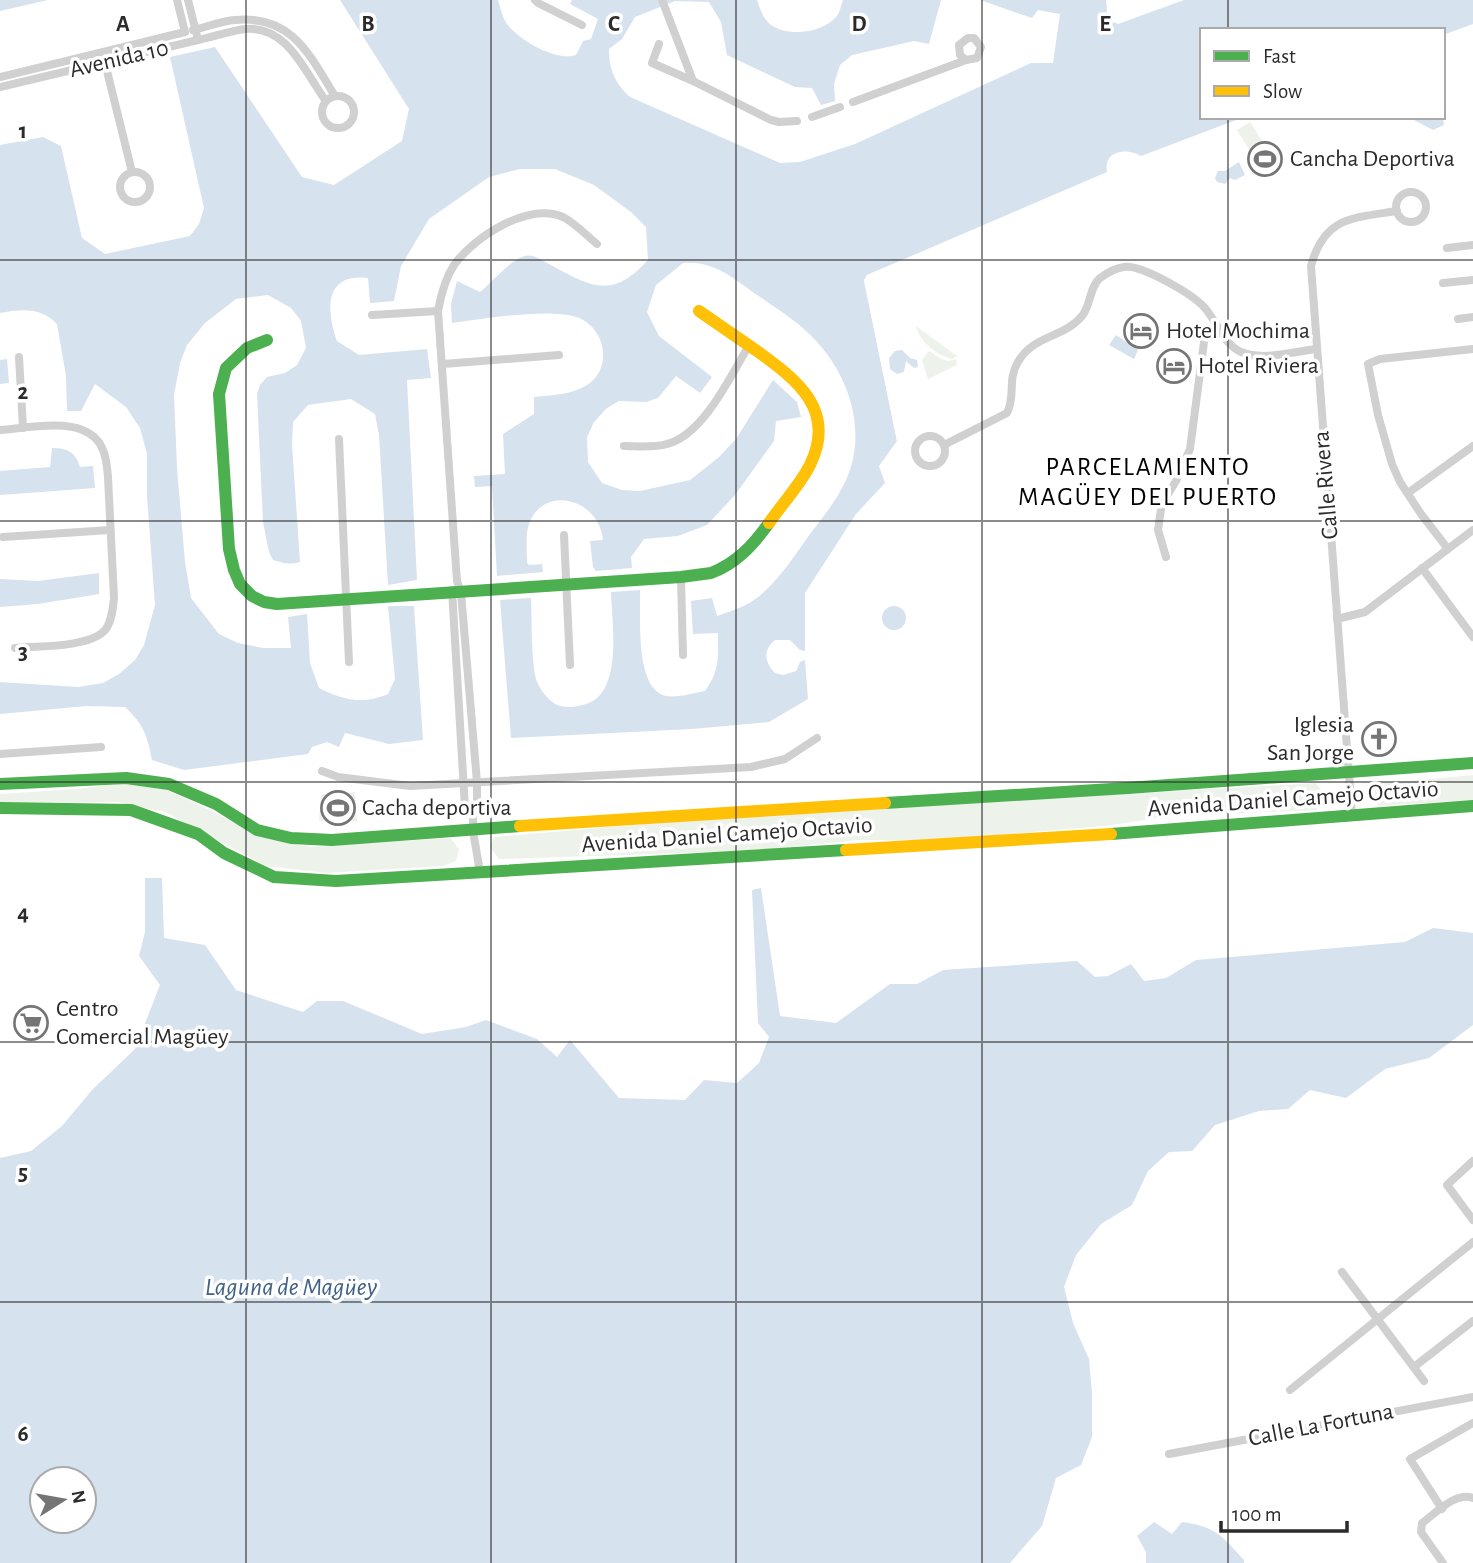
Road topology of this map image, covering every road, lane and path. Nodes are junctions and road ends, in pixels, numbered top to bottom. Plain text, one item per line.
1 (177, 0) edge
2 (188, 0) edge
3 (535, 0) edge
4 (664, 5) edge
5 (582, 24) dead end
6 (195, 30) junction
7 (185, 32) junction
8 (198, 40) junction
9 (188, 43) junction
10 (659, 44) dead end
11 (102, 52) junction
12 (966, 60) dead end
13 (105, 63) junction
14 (0, 76) edge
15 (694, 81) junction
16 (0, 87) edge
17 (335, 96) junction
18 (326, 101) junction
19 (853, 102) dead end
20 (839, 108) dead end
21 (812, 117) dead end
22 (797, 121) dead end
23 (132, 172) dead end
24 (1397, 211) dead end
25 (597, 244) dead end
26 (1473, 244) edge
27 (1447, 248) dead end
28 (1473, 280) edge
29 (1443, 284) dead end
30 (438, 311) junction
31 (699, 311) dead end
32 (372, 315) dead end
33 (1473, 317) edge
34 (1458, 319) dead end
35 (1218, 327) junction
36 (267, 340) dead end
37 (748, 346) junction
38 (1315, 349) junction
39 (1473, 349) edge
40 (559, 355) dead end
41 (19, 357) dead end
42 (443, 364) junction
43 (23, 428) junction
44 (0, 430) edge
45 (339, 439) dead end
46 (944, 445) dead end
47 (624, 446) dead end
48 (1473, 446) edge
49 (1408, 493) junction
50 (110, 530) junction
51 (1473, 530) edge
52 (564, 535) dead end
53 (3, 537) dead end
54 (1448, 549) junction
55 (1166, 557) dead end
56 (1422, 568) junction
57 (681, 577) junction
58 (567, 583) junction
59 (456, 589) junction
60 (346, 601) junction
61 (1337, 620) junction
62 (1473, 637) edge
63 (15, 648) dead end
64 (682, 655) dead end
65 (349, 662) dead end
66 (570, 665) dead end
67 (817, 738) dead end
68 (101, 747) dead end
69 (0, 754) edge
70 (1473, 763) edge
71 (322, 771) dead end
72 (1349, 772) junction
73 (477, 782) junction
74 (463, 783) junction
75 (0, 784) edge
76 (1473, 806) edge
77 (0, 808) edge
78 (1352, 815) junction
79 (473, 816) junction
80 (473, 831) junction
81 (480, 872) junction
82 (1473, 1161) edge
83 (1473, 1220) edge
84 (1473, 1242) edge
85 (1342, 1272) dead end
86 (1377, 1319) junction
87 (1473, 1321) edge
88 (1414, 1367) junction
89 (1424, 1381) dead end
90 (1290, 1390) dead end
91 (1473, 1397) edge
92 (1473, 1424) edge
93 (1169, 1454) dead end
94 (1472, 1496) edge
95 (1442, 1509) junction
96 (1443, 1563) edge

1 - 7 street, Avenida 10
2 - 6 street, Avenida 10
3 - 5 street
4 - 15 street
6 - 7 street
6 - 8 street, Avenida 10
6 - 17 street
7 - 9 street
7 - 11 street, Avenida 10
8 - 9 street, Avenida 10
8 - 18 street
9 - 13 street, Avenida 10
10 - 15 street
11 - 13 street
11 - 14 street, Avenida 10
12 - 19 street
13 - 16 street, Avenida 10
13 - 23 street
15 - 22 street
17 - 18 street
17 - 18 street
20 - 21 street
24 - 38 street, Calle Rivera
25 - 30 street
26 - 27 street
28 - 29 street
30 - 32 street
30 - 42 street
31 - 37 main road
33 - 34 street
35 - 38 street
35 - 46 street
35 - 55 street
36 - 60 main road
37 - 47 street
37 - 57 main road
38 - 61 street, Calle Rivera
39 - 49 street
40 - 42 street
41 - 43 street
42 - 59 street
43 - 44 street
43 - 50 street
45 - 60 street
48 - 49 street
49 - 54 street
50 - 53 street
50 - 63 street
51 - 54 street
52 - 58 street
54 - 56 street
56 - 61 street
56 - 62 street
57 - 58 main road
57 - 64 street
58 - 59 main road
58 - 66 street
59 - 60 main road
59 - 73 street
59 - 74 street
60 - 65 street
61 - 72 street, Calle Rivera
67 - 73 street
68 - 69 street
70 - 72 main road, Avenida Daniel Camejo Octavio
71 - 74 street
72 - 78 street, Calle Rivera
72 - 80 main road, Avenida Daniel Camejo Octavio
73 - 74 street
73 - 79 street
74 - 79 street
75 - 80 main road, Avenida Daniel Camejo Octavio
76 - 78 main road, Avenida Daniel Camejo Octavio
77 - 81 main road, Avenida Daniel Camejo Octavio
78 - 81 main road, Avenida Daniel Camejo Octavio
79 - 80 street
80 - 81 street
82 - 83 street
84 - 86 street
85 - 86 street
86 - 88 street
86 - 90 street
87 - 88 street
88 - 89 street
91 - 93 street, Calle La Fortuna
92 - 95 street
94 - 95 street
95 - 96 street

